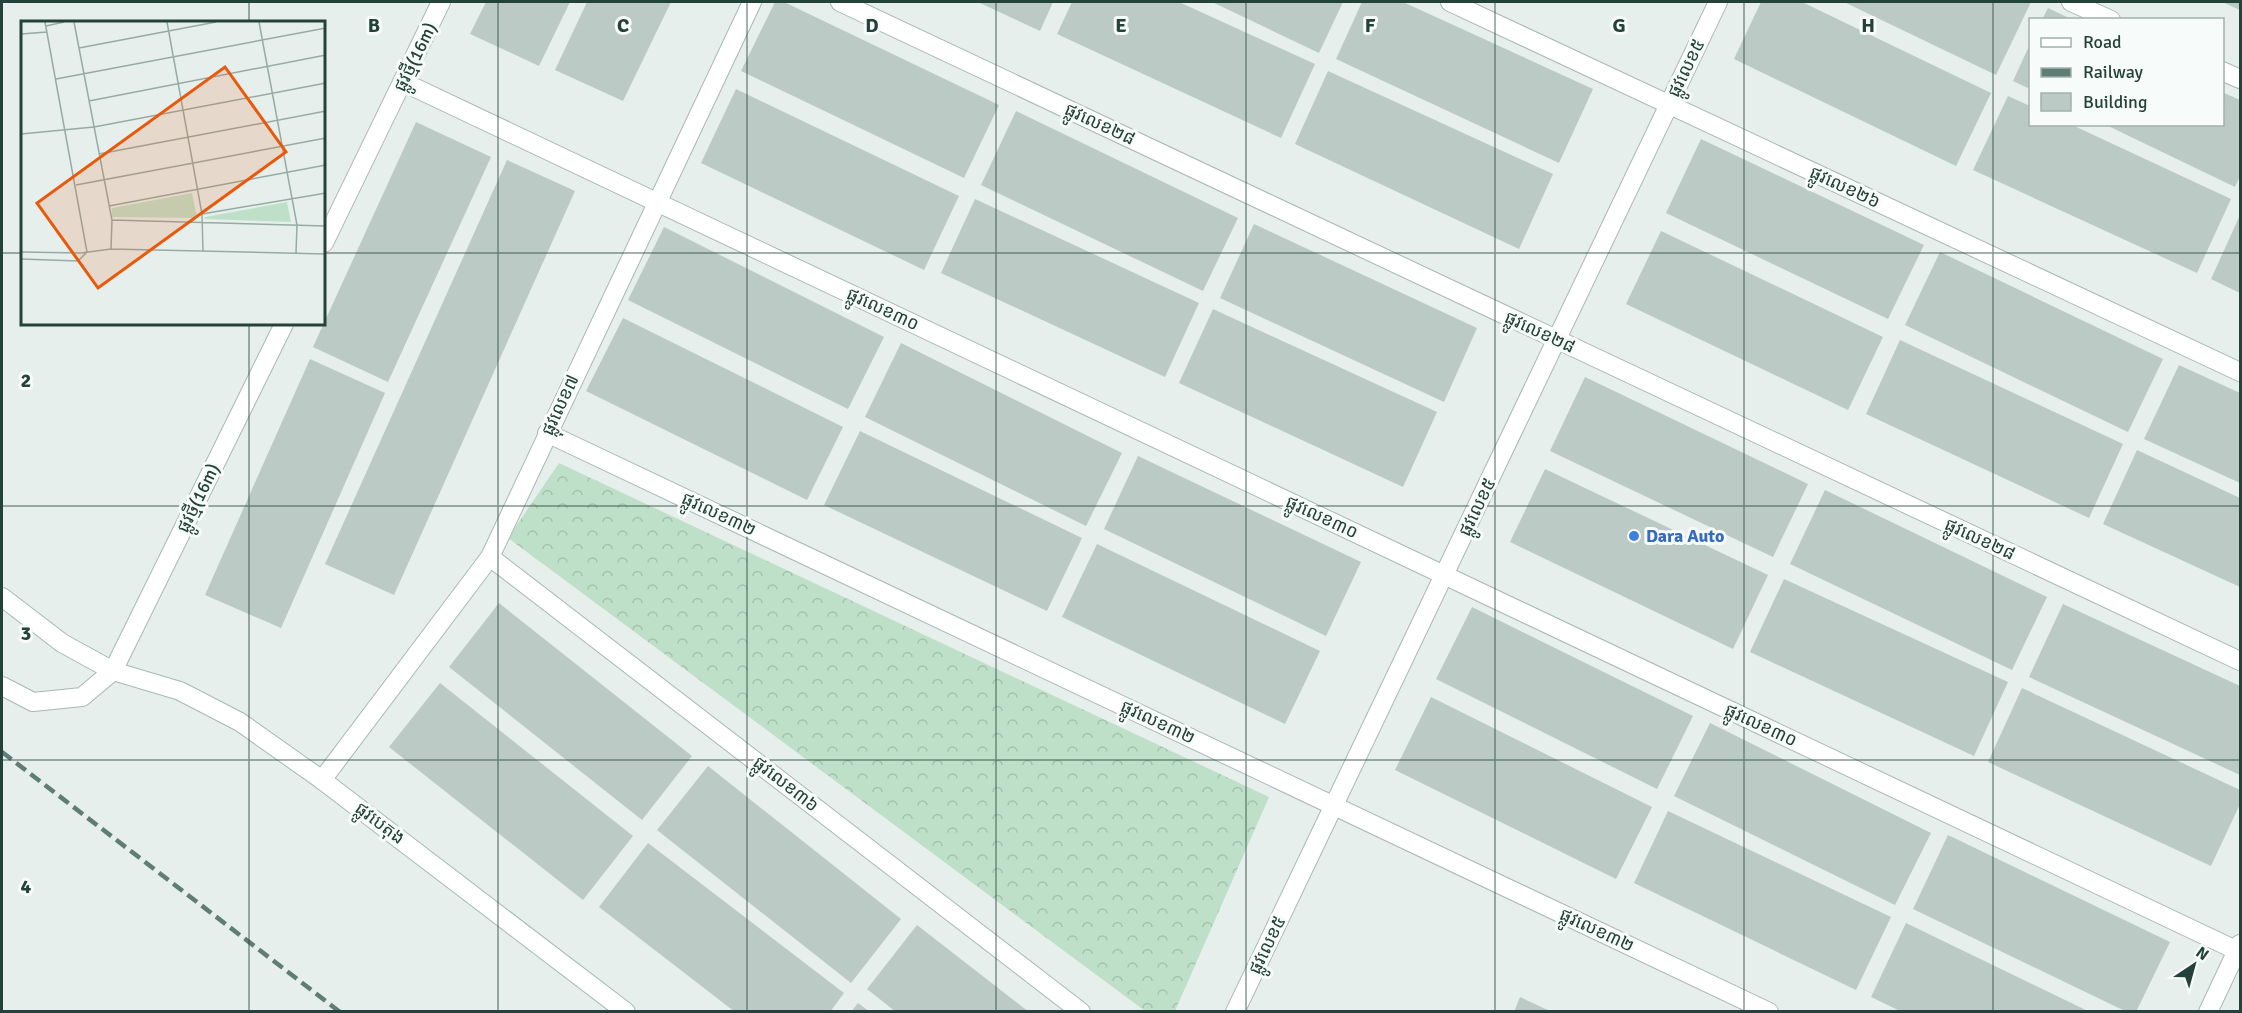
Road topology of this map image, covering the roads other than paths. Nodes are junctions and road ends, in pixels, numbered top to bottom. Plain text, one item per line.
1 (441, 2) edge
2 (752, 2) edge
3 (840, 2) edge
4 (1450, 2) edge
5 (1718, 2) edge
6 (2072, 2) edge
7 (2107, 18) edge
8 (2224, 71) edge
9 (2241, 79) edge
10 (403, 82) junction
11 (1669, 104) junction
12 (657, 202) junction
13 (326, 239) edge
14 (283, 326) edge
15 (1557, 340) junction
16 (2241, 372) edge
17 (547, 433) junction
18 (490, 557) junction
19 (1445, 575) junction
20 (2, 597) edge
21 (2241, 661) edge
22 (113, 671) junction
23 (2, 686) edge
24 (322, 780) junction
25 (1334, 805) junction
26 (2240, 948) edge
27 (626, 1011) edge
28 (1081, 1011) edge
29 (1235, 1011) edge
30 (1769, 1011) edge
31 (2208, 1011) edge

1 - 10 street, ផ្លូវថ្មី(16m)
2 - 12 street, ផ្លុវលេខ៧
3 - 15 street, ផ្លូវលេខ២៨
4 - 11 street, ផ្លូវលេខ២៦
5 - 11 street, ផ្លូវលេខ៥
6 - 7 street
8 - 9 street
10 - 12 street, ផ្លូវលេខ៣០
10 - 13 street, ផ្លូវថ្មី(16m)
11 - 15 street, ផ្លូវលេខ៥
11 - 16 street, ផ្លូវលេខ២៦
12 - 17 street, ផ្លុវលេខ៧
12 - 19 street, ផ្លូវលេខ៣០
14 - 22 street, ផ្លូវថ្មី(16m)
15 - 19 street, ផ្លូវលេខ៥
15 - 21 street, ផ្លូវលេខ២៨
17 - 18 street, ផ្លុវលេខ៧
17 - 25 street, ផ្លូវលេខ៣២
18 - 24 street, ផ្លុវលេខ៧
18 - 28 street, ផ្លូវលេខ៣៦
19 - 25 street, ផ្លូវលេខ៥
19 - 26 street, ផ្លូវលេខ៣០
20 - 22 street, ផ្លូវបេតុង
22 - 23 street
22 - 24 street, ផ្លូវបេតុង
24 - 27 street, ផ្លូវបេតុង
25 - 29 street, ផ្លូវលេខ៥
25 - 30 street, ផ្លូវលេខ៣២
26 - 31 street

